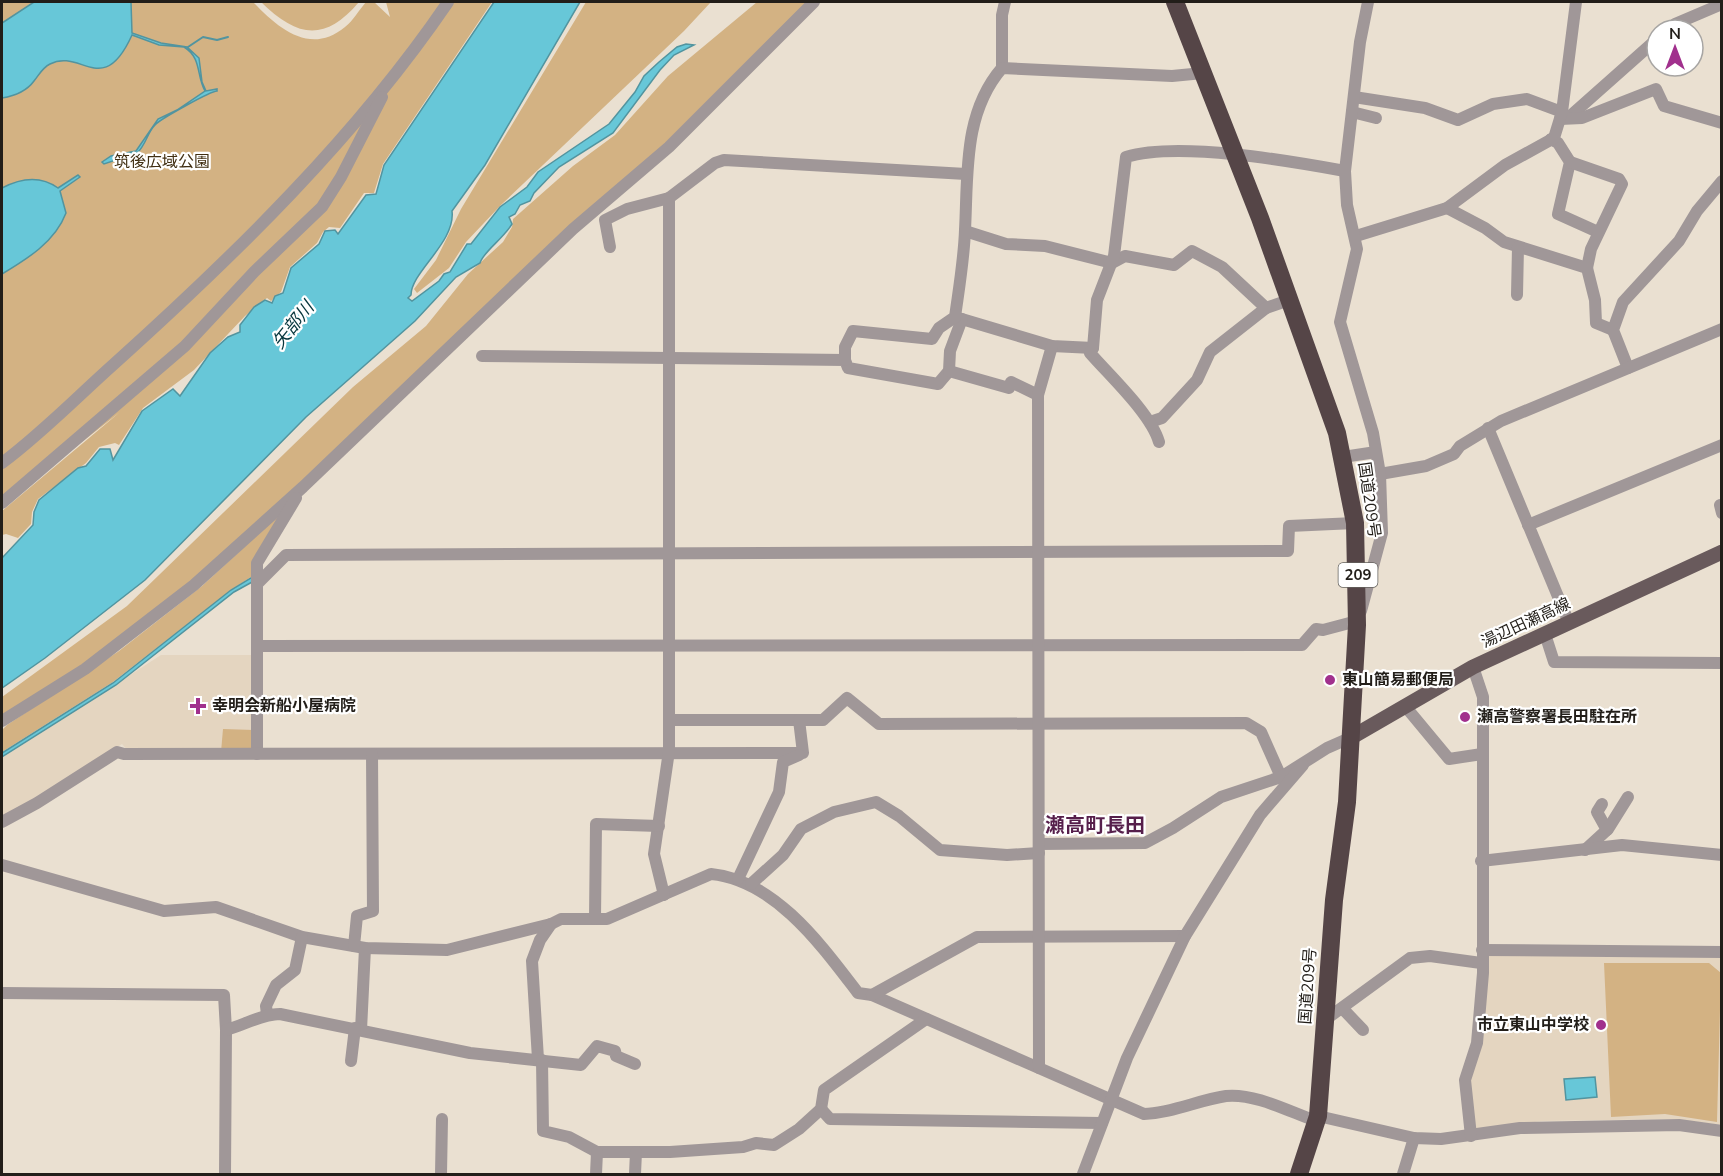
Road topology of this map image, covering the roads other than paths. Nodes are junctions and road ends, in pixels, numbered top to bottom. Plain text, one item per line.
1 (448, 2) edge
2 (814, 2) edge
3 (1005, 2) edge
4 (1175, 2) edge
5 (1368, 2) edge
6 (1576, 2) edge
7 (1722, 4) edge
8 (1689, 18) edge
9 (1645, 49) edge
10 (1002, 68) junction
11 (1203, 73) junction
12 (386, 87) junction
13 (1354, 97) junction
14 (1352, 112) junction
15 (1563, 116) junction
16 (1376, 118) dead end
17 (1722, 123) edge
18 (1551, 139) junction
19 (1234, 155) junction
20 (1570, 162) junction
21 (1345, 171) junction
22 (966, 174) junction
23 (1722, 181) edge
24 (669, 198) junction
25 (1447, 208) junction
26 (965, 231) junction
27 (1598, 232) junction
28 (1356, 236) junction
29 (1518, 247) junction
30 (610, 248) dead end
31 (1112, 263) junction
32 (1587, 268) junction
33 (1517, 295) dead end
34 (1289, 300) junction
35 (1266, 308) junction
36 (958, 318) junction
37 (1613, 330) junction
38 (1722, 330) edge
39 (1052, 346) junction
40 (1093, 348) junction
41 (482, 356) dead end
42 (668, 358) junction
43 (845, 360) junction
44 (1628, 368) junction
45 (949, 371) junction
46 (1038, 395) junction
47 (1150, 422) junction
48 (1488, 428) junction
49 (1159, 442) dead end
50 (1722, 445) edge
51 (1376, 452) junction
52 (1344, 457) junction
53 (2, 463) edge
54 (1380, 474) junction
55 (303, 487) junction
56 (2, 504) edge
57 (1355, 523) junction
58 (1528, 525) junction
59 (1039, 552) junction
60 (1722, 552) edge
61 (669, 554) junction
62 (259, 582) junction
63 (1569, 622) junction
64 (1357, 623) junction
65 (1545, 634) junction
66 (1039, 645) junction
67 (258, 646) junction
68 (670, 646) junction
69 (1722, 663) edge
70 (1473, 667) junction
71 (1405, 706) junction
72 (669, 720) junction
73 (799, 720) junction
74 (2, 721) edge
75 (1039, 725) junction
76 (1352, 737) junction
77 (669, 751) junction
78 (802, 753) junction
79 (257, 754) junction
80 (372, 754) junction
81 (1482, 754) junction
82 (1303, 765) junction
83 (1281, 777) junction
84 (1628, 797) dead end
85 (1602, 804) dead end
86 (2, 822) edge
87 (659, 826) junction
88 (1607, 830) junction
89 (1039, 849) junction
90 (1585, 850) junction
91 (1722, 855) edge
92 (1481, 861) junction
93 (2, 865) edge
94 (738, 879) junction
95 (751, 884) junction
96 (664, 895) junction
97 (595, 919) junction
98 (551, 924) junction
99 (1185, 936) junction
100 (302, 937) junction
101 (1039, 938) junction
102 (360, 947) junction
103 (1722, 952) edge
104 (1482, 956) junction
105 (2, 993) edge
106 (872, 995) junction
107 (1342, 1008) junction
108 (267, 1014) junction
109 (926, 1019) junction
110 (1325, 1020) junction
111 (358, 1029) junction
112 (226, 1030) junction
113 (1364, 1030) dead end
114 (540, 1060) junction
115 (351, 1061) dead end
116 (635, 1064) dead end
117 (1039, 1068) junction
118 (1112, 1101) junction
119 (821, 1109) junction
120 (1317, 1118) junction
121 (442, 1119) dead end
122 (1102, 1123) junction
123 (1722, 1131) edge
124 (1472, 1136) junction
125 (1414, 1138) junction
126 (597, 1152) junction
127 (636, 1152) junction
128 (225, 1174) edge
129 (441, 1174) edge
130 (596, 1174) edge
131 (635, 1174) edge
132 (1083, 1174) edge
133 (1299, 1174) edge
134 (1403, 1174) edge

1 - 12 street
2 - 55 street
3 - 10 street
4 - 11 highway, 国道209号 / 209
5 - 13 street
6 - 15 street
7 - 8 street
9 - 15 street
10 - 11 street
10 - 22 street
11 - 19 highway, 国道209号 / 209
12 - 53 street
12 - 56 street
13 - 14 street
13 - 15 street
14 - 16 street
14 - 21 street
15 - 17 street
15 - 18 street
18 - 20 street
18 - 25 street
19 - 21 street
19 - 31 street
19 - 34 highway, 国道209号 / 209
20 - 27 street
20 - 27 street
21 - 28 street
22 - 24 street
22 - 26 street
23 - 37 street
24 - 30 street
24 - 42 street
25 - 28 street
25 - 29 street
26 - 31 street
26 - 36 street
27 - 32 street
28 - 51 street
29 - 32 street
29 - 33 street
31 - 35 street
31 - 40 street
32 - 37 street
34 - 35 street
34 - 52 highway, 国道209号 / 209
35 - 47 street
36 - 39 street
36 - 43 street
36 - 45 street
37 - 44 street
38 - 44 street
39 - 40 street
39 - 46 street
40 - 47 street
41 - 42 street
42 - 43 street
42 - 61 street
43 - 45 street
44 - 48 street
45 - 46 street
46 - 59 street
47 - 49 street
48 - 54 street
48 - 58 street
50 - 58 street
51 - 52 street
51 - 54 street
52 - 57 highway, 国道209号 / 209
54 - 64 street
55 - 62 street
55 - 74 street
57 - 59 street
57 - 64 highway, 国道209号 / 209
58 - 63 street
59 - 61 street
59 - 66 street
60 - 63 main road, 湯辺田瀬高線
61 - 62 street
61 - 68 street
62 - 67 street
63 - 65 main road, 湯辺田瀬高線
64 - 66 street
64 - 76 highway, 国道209号 / 209
65 - 69 street
65 - 70 main road, 湯辺田瀬高線
66 - 68 street
66 - 75 street
67 - 68 street
67 - 79 street
68 - 72 street
70 - 71 main road, 湯辺田瀬高線
70 - 81 street
71 - 76 main road, 湯辺田瀬高線
71 - 81 street
72 - 73 street
72 - 77 street
73 - 75 street
73 - 78 street
75 - 83 street
75 - 89 street
76 - 82 street
76 - 110 highway, 国道209号 / 209
77 - 78 street
77 - 80 street
77 - 87 street
78 - 94 street
79 - 80 street
79 - 86 street
80 - 102 street
81 - 92 street
82 - 83 street
82 - 99 street
83 - 89 street
84 - 88 street
85 - 88 street
87 - 96 street
87 - 97 street
88 - 90 street
89 - 95 street
89 - 101 street
90 - 91 street
90 - 92 street
92 - 104 street
93 - 100 street
94 - 95 street
94 - 96 street
95 - 106 street
96 - 97 street
97 - 98 street
98 - 102 street
98 - 114 street
99 - 101 street
99 - 118 street
100 - 102 street
100 - 108 street
101 - 106 street
101 - 117 street
102 - 111 street
103 - 104 street
104 - 107 street
104 - 124 street
105 - 112 street
106 - 109 street
107 - 110 street
107 - 113 street
108 - 111 street
108 - 112 street
109 - 117 street
109 - 119 street
110 - 120 highway, 国道209号 / 209
111 - 114 street
111 - 115 street
112 - 128 street
114 - 116 street
114 - 126 street
117 - 118 street
118 - 120 street
118 - 122 street
119 - 122 street
119 - 127 street
120 - 125 street
120 - 133 highway, 国道209号 / 209
121 - 129 street
122 - 132 street
123 - 124 street
124 - 125 street
125 - 134 street
126 - 127 street
126 - 130 street
127 - 131 street

